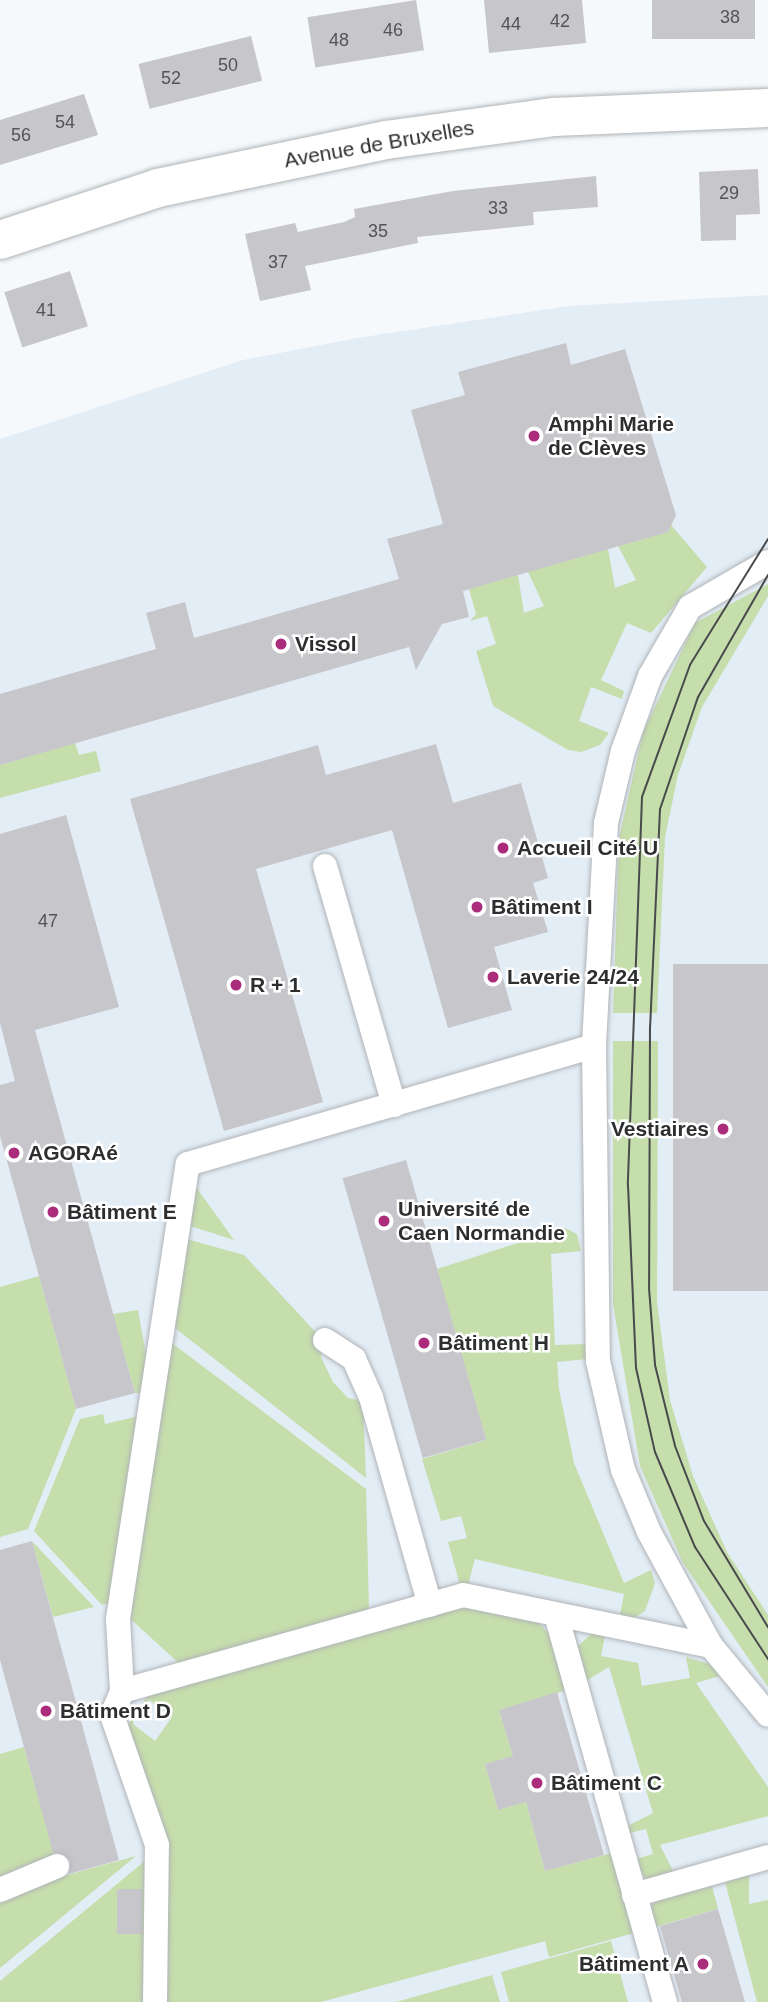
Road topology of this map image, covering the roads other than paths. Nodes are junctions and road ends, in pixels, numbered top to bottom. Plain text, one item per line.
1 (768, 108) edge
2 (0, 240) edge
3 (768, 562) edge
4 (325, 866) dead end
5 (594, 1046) junction
6 (394, 1105) junction
7 (325, 1340) dead end
8 (430, 1605) junction
9 (557, 1618) junction
10 (711, 1646) junction
11 (122, 1691) junction
12 (768, 1715) edge
13 (768, 1857) edge
14 (57, 1866) dead end
15 (0, 1890) edge
16 (634, 1895) junction
17 (155, 2002) edge
18 (665, 2002) edge

1 - 2 street, Avenue de Bruxelles
3 - 5 lane
4 - 6 lane
5 - 6 lane
5 - 10 lane
6 - 11 lane
7 - 8 lane
8 - 9 lane
8 - 11 lane
9 - 10 lane
9 - 16 lane
10 - 12 lane
11 - 17 lane
13 - 16 lane
14 - 15 lane
16 - 18 lane

